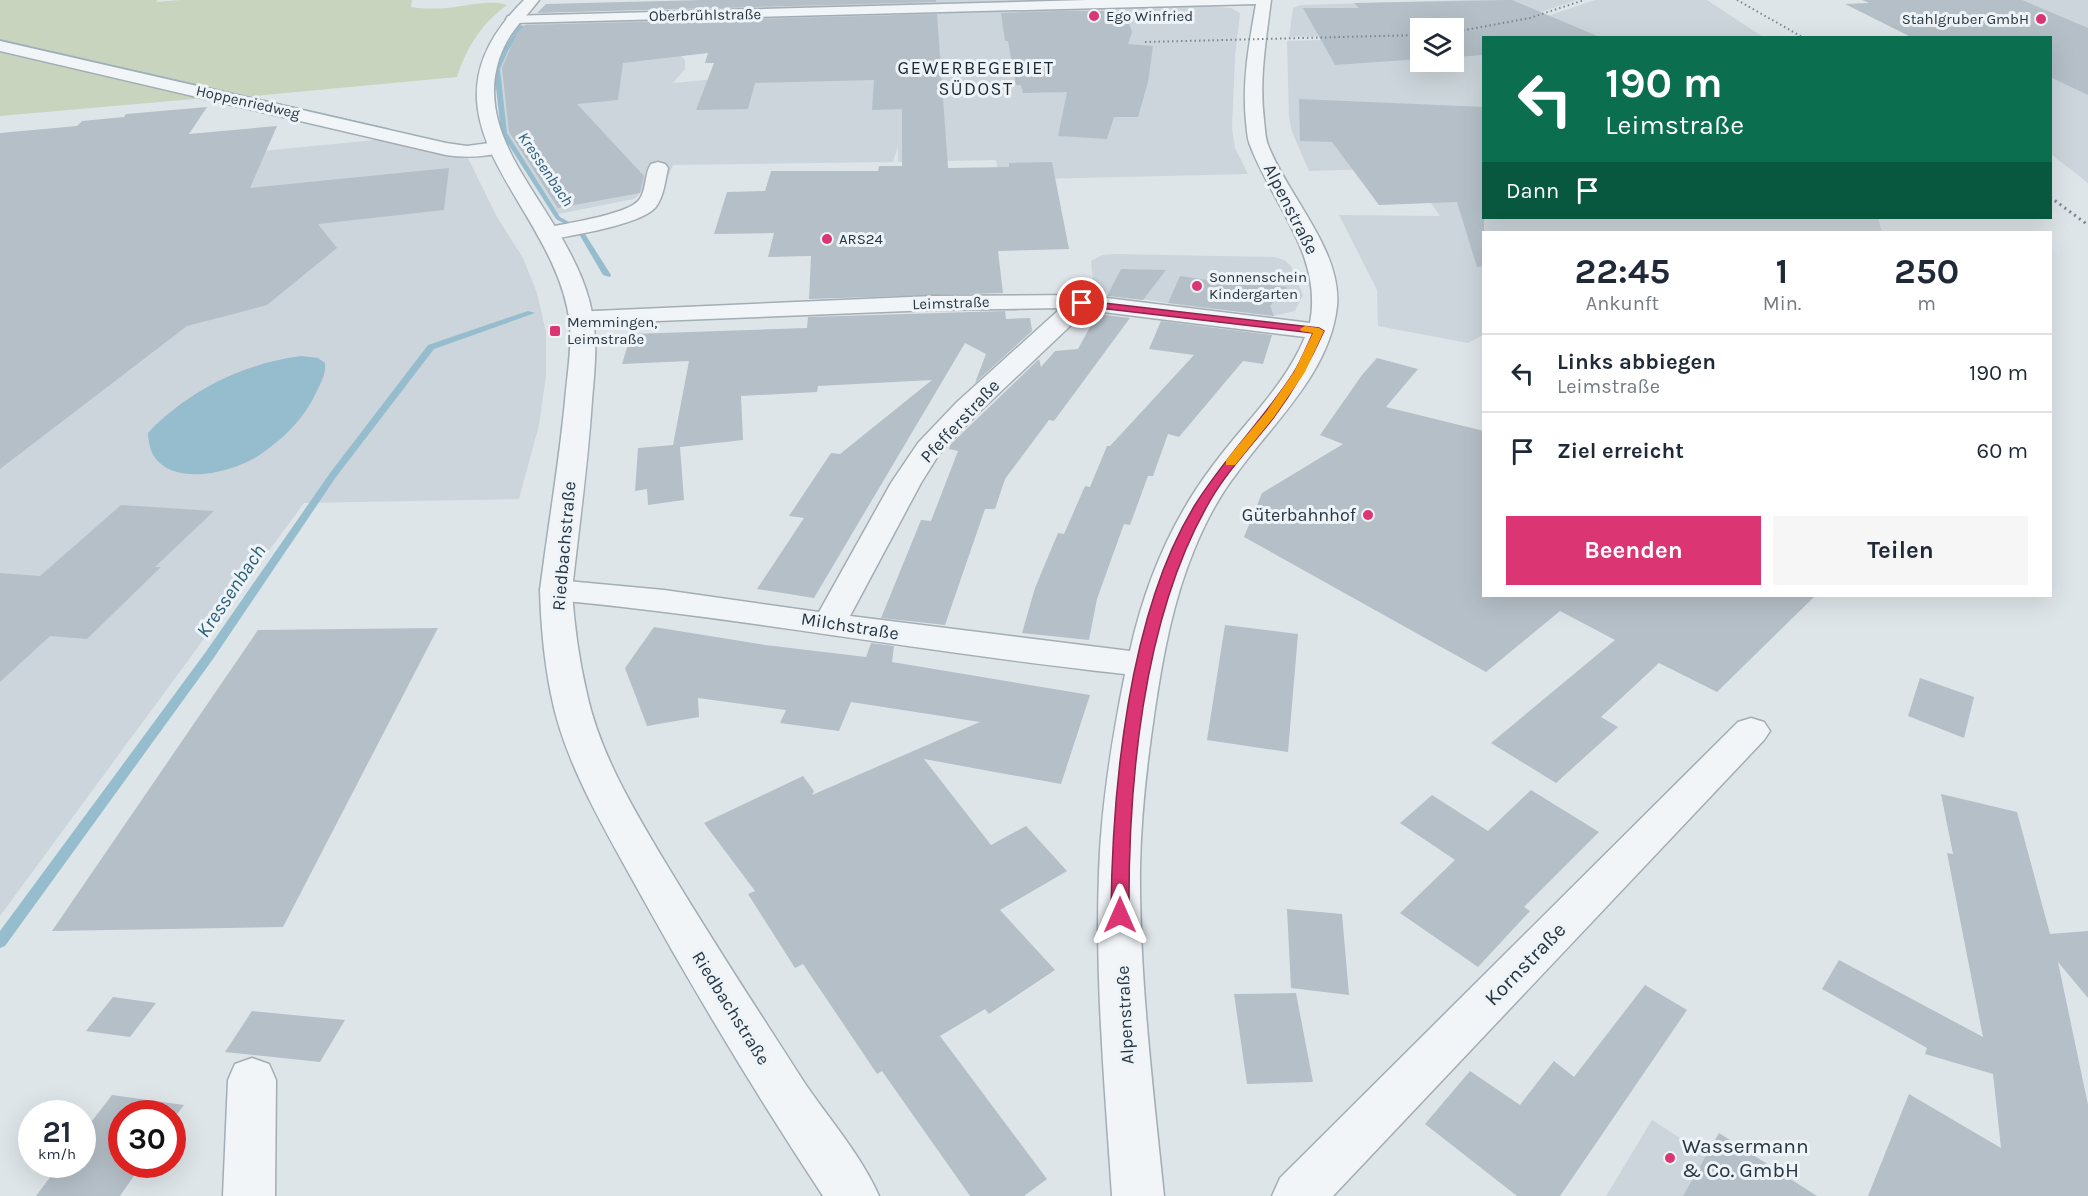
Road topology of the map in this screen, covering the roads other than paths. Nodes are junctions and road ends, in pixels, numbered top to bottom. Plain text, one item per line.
1 (532, 0) edge
2 (1257, 0) edge
3 (1264, 0) edge
4 (513, 19) junction
5 (0, 46) edge
6 (497, 148) junction
7 (658, 168) dead end
8 (548, 234) junction
9 (1082, 303) junction
10 (581, 317) junction
11 (1319, 331) junction
12 (556, 590) junction
13 (830, 623) junction
14 (1144, 664) junction
15 (1751, 731) dead end
16 (252, 1080) dead end
17 (249, 1196) edge
18 (853, 1196) edge
19 (1138, 1196) edge
20 (1298, 1196) edge

1 - 4 street, Riedbachstraße
2 - 4 street, Oberbrühlstraße
3 - 11 street, Alpenstraße
4 - 6 street, Riedbachstraße
5 - 6 street, Hoppenriedweg
6 - 8 street, Riedbachstraße
7 - 8 street
8 - 10 street, Riedbachstraße
9 - 10 street, Leimstraße
9 - 11 street, Leimstraße
9 - 13 street, Pfefferstraße
10 - 12 street, Riedbachstraße
11 - 14 street, Alpenstraße
12 - 13 street, Milchstraße
12 - 18 street, Riedbachstraße
13 - 14 street, Milchstraße
14 - 19 street, Alpenstraße
15 - 20 street, Kornstraße
16 - 17 street

